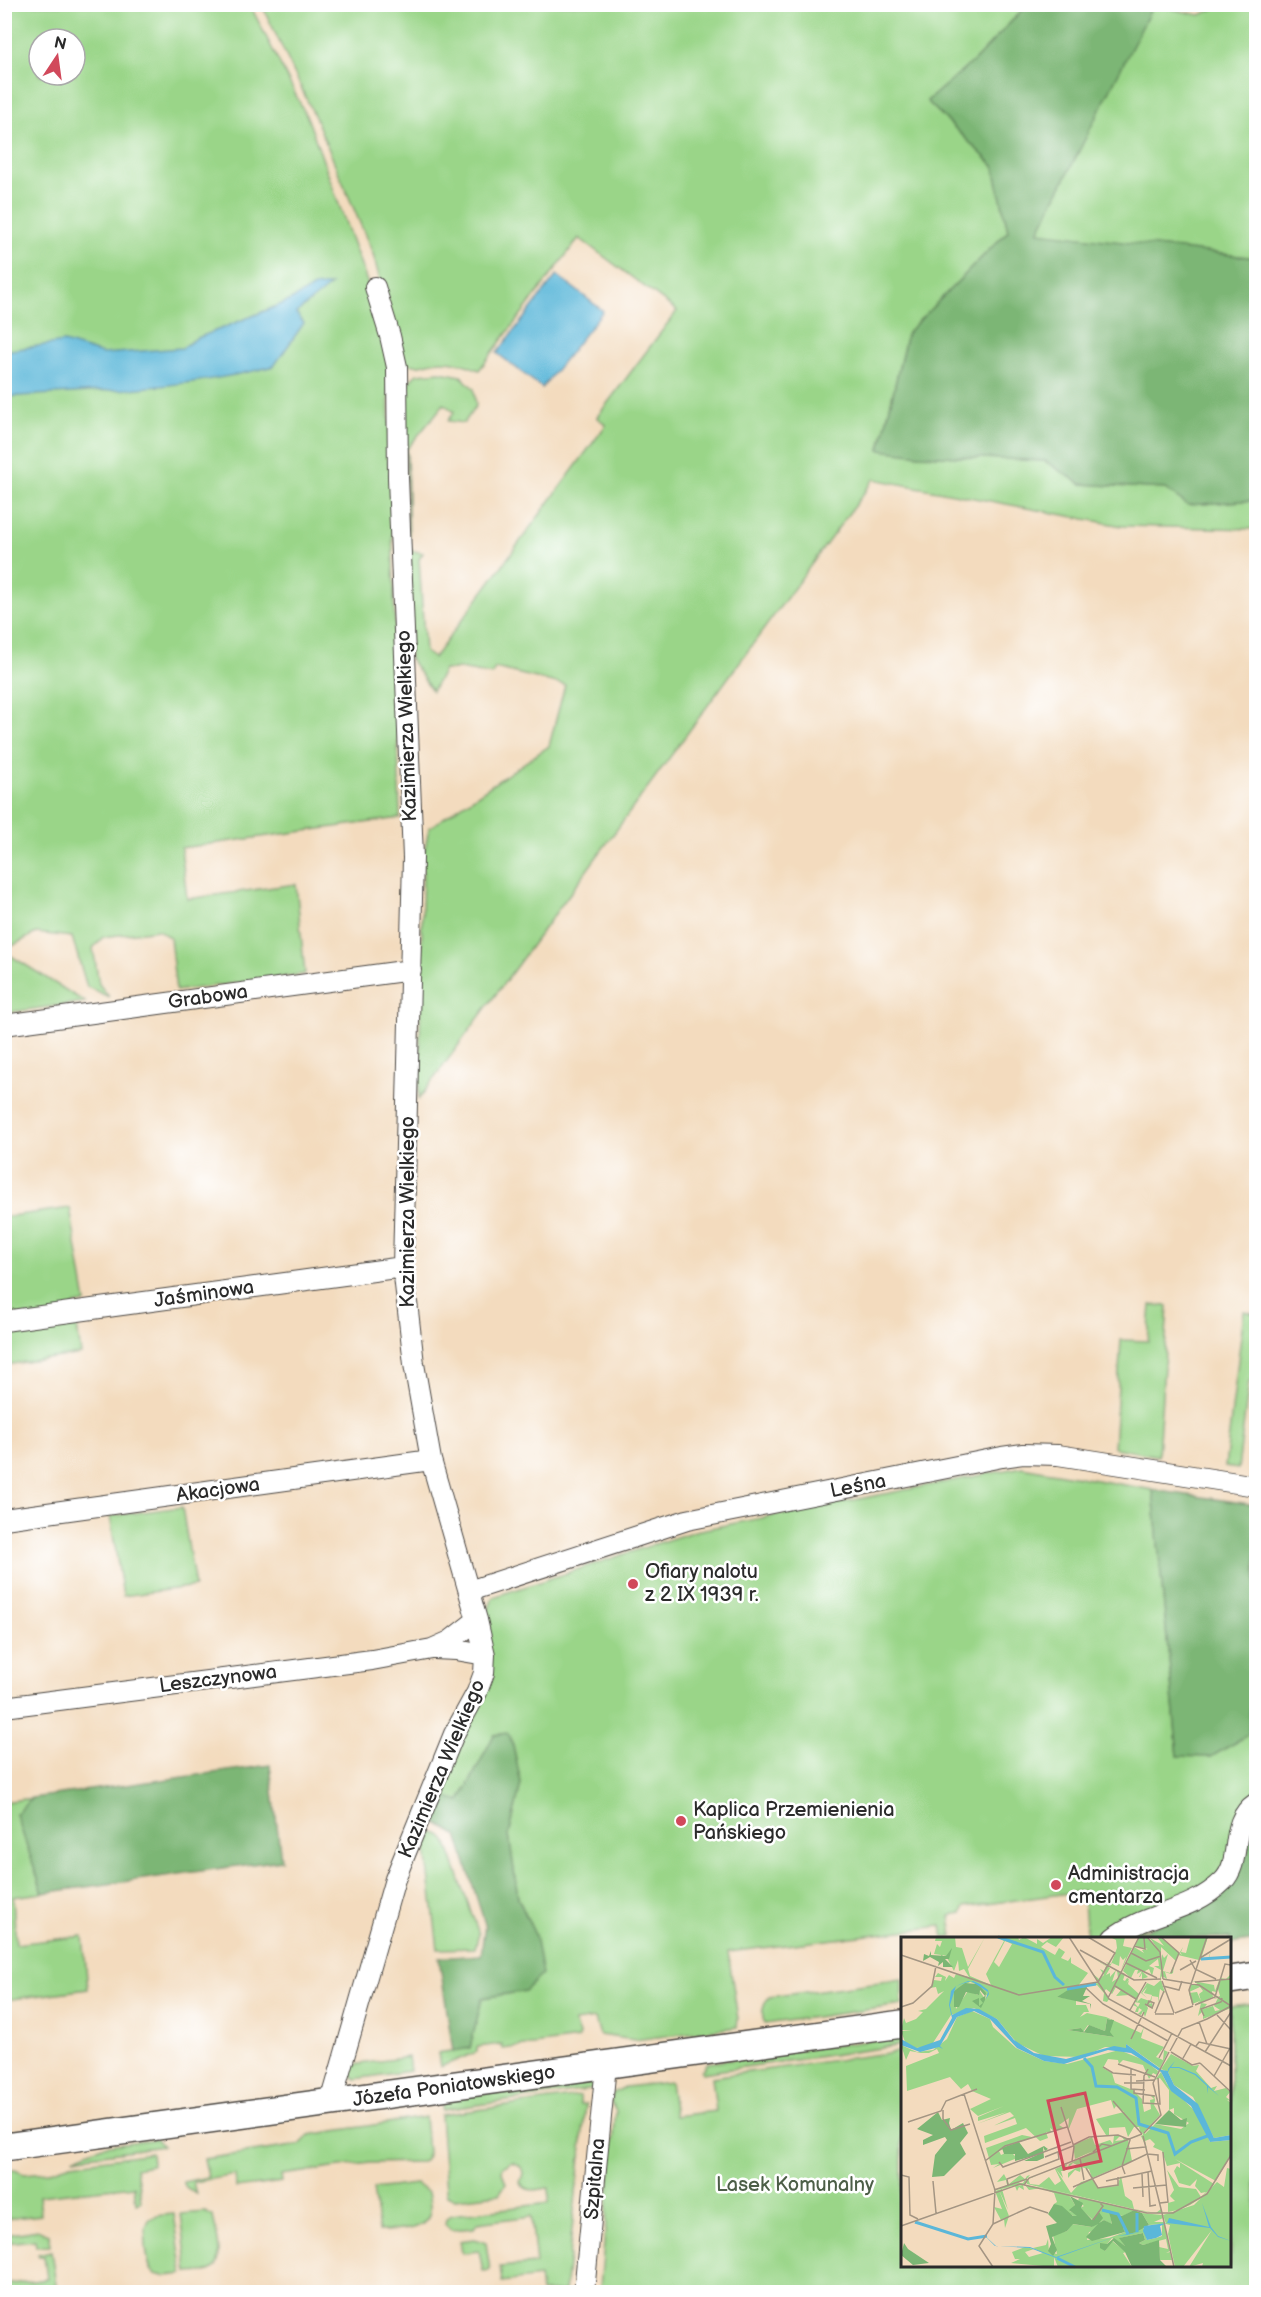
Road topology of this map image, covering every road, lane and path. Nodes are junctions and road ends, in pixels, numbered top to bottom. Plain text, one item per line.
1 (375, 287) dead end
2 (411, 970) junction
3 (4, 1025) edge
4 (403, 1267) junction
5 (4, 1321) edge
6 (431, 1460) junction
7 (1257, 1486) edge
8 (4, 1519) edge
9 (470, 1592) junction
10 (477, 1620) junction
11 (432, 1649) junction
12 (485, 1655) junction
13 (4, 1707) edge
14 (1257, 1803) edge
15 (1114, 1937) edge
16 (1257, 1976) edge
17 (1231, 1980) edge
18 (901, 2024) edge
19 (606, 2065) junction
20 (331, 2102) junction
21 (4, 2147) edge
22 (584, 2292) edge

1 - 2 street, Kazimierza Wielkiego
2 - 3 street, Grabowa
2 - 4 street, Kazimierza Wielkiego
4 - 5 street, Jaśminowa
4 - 6 street, Kazimierza Wielkiego
6 - 8 street, Akacjowa
6 - 9 street, Kazimierza Wielkiego
7 - 9 street, Leśna
9 - 10 street, Kazimierza Wielkiego
10 - 11 street, Leszczynowa
10 - 12 street, Kazimierza Wielkiego
11 - 12 street, Leszczynowa
11 - 13 street, Leszczynowa
12 - 20 street, Kazimierza Wielkiego
14 - 15 street
16 - 17 street
18 - 19 street, Józefa Poniatowskiego
19 - 20 street, Józefa Poniatowskiego
19 - 22 street, Szpitalna
20 - 21 street, Józefa Poniatowskiego

